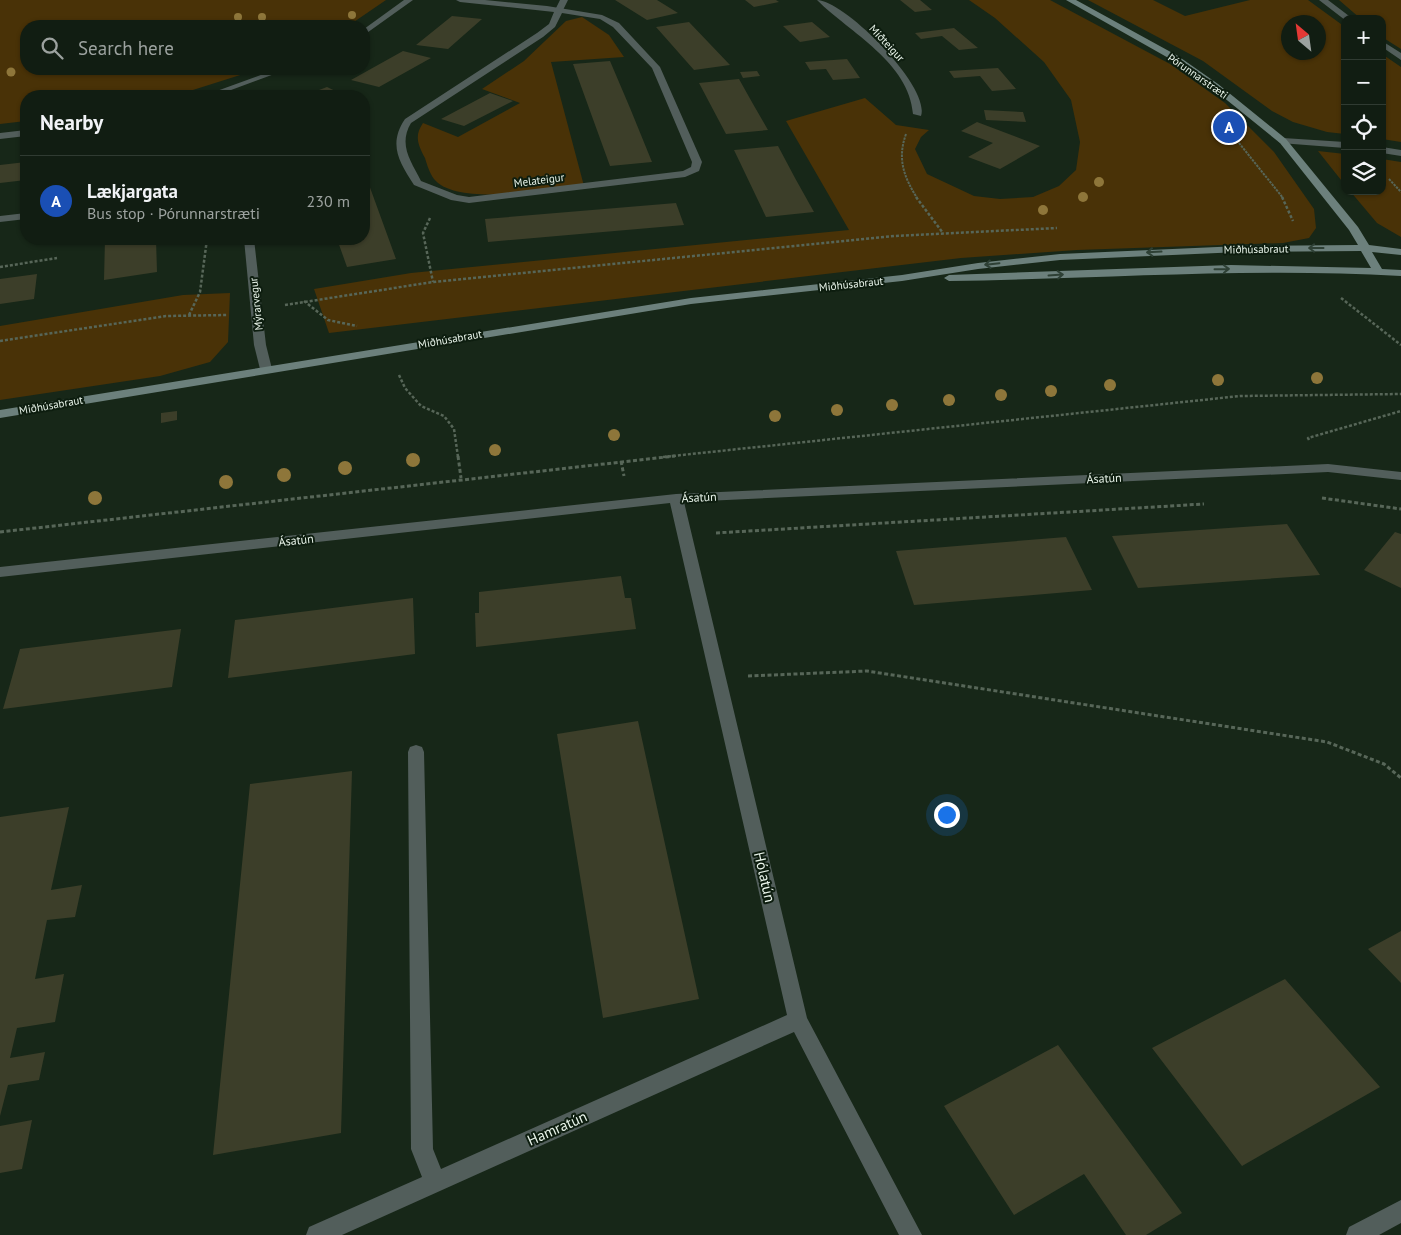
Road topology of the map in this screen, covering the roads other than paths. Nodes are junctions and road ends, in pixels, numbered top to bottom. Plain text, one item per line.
1 (409, 0) edge
2 (460, 0) edge
3 (564, 0) edge
4 (821, 0) edge
5 (1070, 0) edge
6 (1323, 0) edge
7 (559, 10) junction
8 (1344, 15) edge
9 (370, 28) edge
10 (1386, 46) edge
11 (1401, 57) edge
12 (267, 75) edge
13 (224, 90) edge
14 (918, 114) road end
15 (20, 134) edge
16 (0, 136) edge
17 (1283, 141) junction
18 (1341, 145) edge
19 (1386, 151) edge
20 (1401, 153) edge
21 (20, 217) edge
22 (0, 219) edge
23 (250, 245) edge
24 (1365, 248) junction
25 (1401, 252) edge
26 (1378, 271) junction
27 (1401, 273) edge
28 (902, 278) junction
29 (266, 369) junction
30 (0, 414) edge
31 (1401, 476) edge
32 (676, 498) junction
33 (0, 572) edge
34 (416, 752) dead end
35 (798, 1020) junction
36 (435, 1182) junction
37 (1401, 1211) edge
38 (317, 1235) edge
39 (911, 1235) edge
40 (1357, 1235) edge

1 - 9 street
2 - 7 street, Melateigur
3 - 7 street, Melateigur
4 - 14 street, Miðteigur
5 - 17 street, Þórunnarstræti
6 - 8 street
7 - 7 street, Melateigur
10 - 11 street
12 - 13 street
15 - 16 street
17 - 18 street
17 - 24 street, Þórunnarstræti
19 - 20 street
21 - 22 street
23 - 29 street, Mýrarvegur
24 - 25 street, Miðhúsabraut
24 - 26 street, Þórunnarstræti
24 -> 28 street, Miðhúsabraut
26 - 27 street, Miðhúsabraut
28 -> 26 street, Miðhúsabraut
28 - 29 street, Miðhúsabraut
29 - 30 street, Miðhúsabraut
31 - 32 street, Ásatún
32 - 33 street, Ásatún
32 - 35 street, Hólatún
34 - 36 street
35 - 36 street, Hamratún
35 - 39 street, Hólatún
36 - 38 street, Hamratún
37 - 40 street

